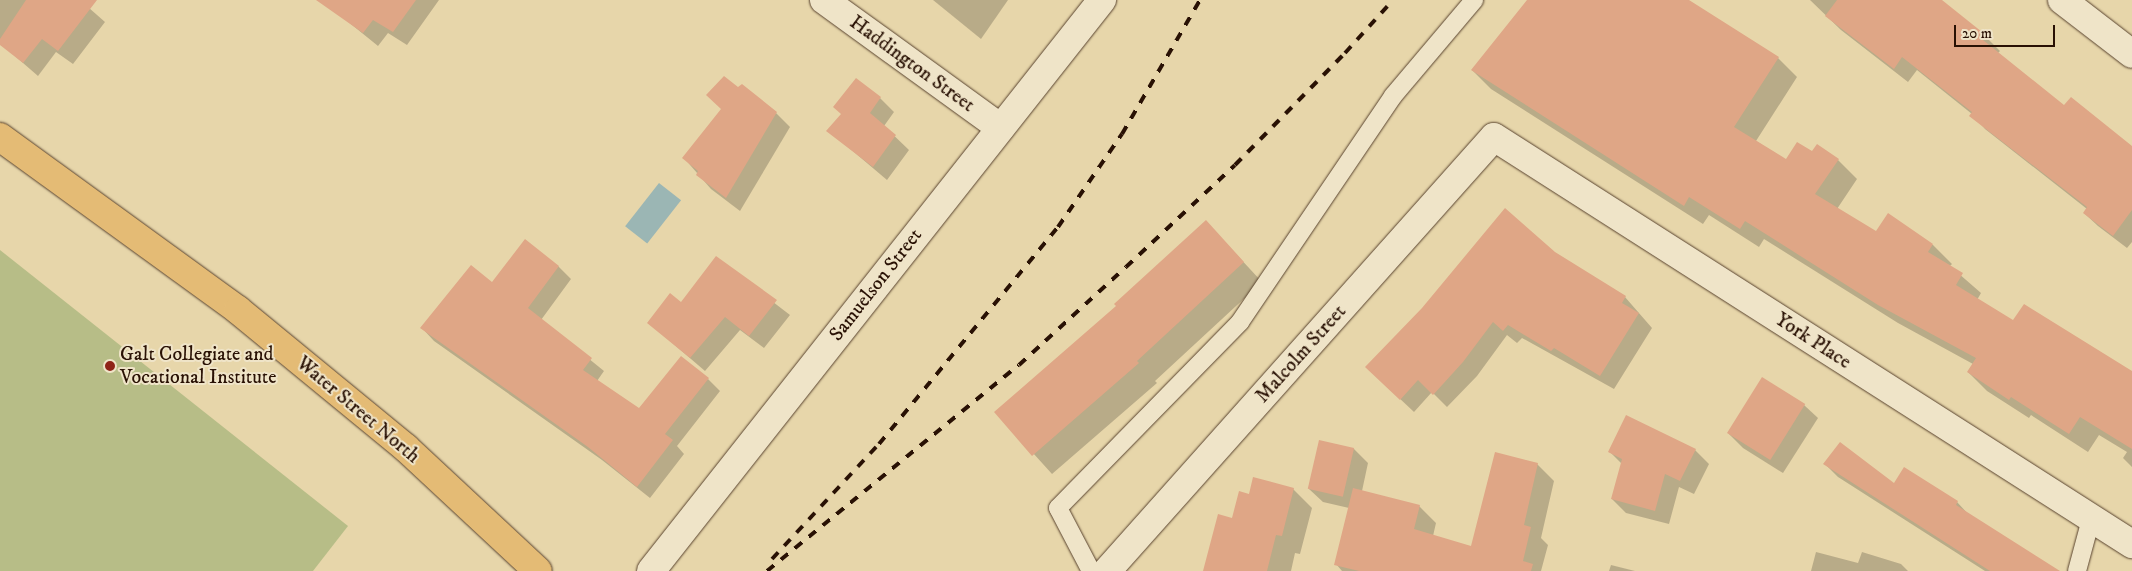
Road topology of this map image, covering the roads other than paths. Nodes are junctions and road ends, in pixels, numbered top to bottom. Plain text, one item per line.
1 (824, 0) edge
2 (1102, 0) edge
3 (1474, 0) edge
4 (2062, 0) edge
5 (2132, 54) edge
6 (1001, 128) junction
7 (1494, 136) joint
8 (0, 137) edge
9 (2091, 519) junction
10 (2132, 544) edge
11 (538, 571) edge
12 (652, 571) edge
13 (1091, 571) edge
14 (1107, 571) edge
15 (2077, 571) edge

1 - 6 street, Haddington Street
2 - 6 street, Samuelson Street
3 - 13 lane
4 - 5 street
6 - 12 street, Samuelson Street
7 - 9 street, York Place
7 - 14 street, Malcolm Street
8 - 11 main road, Water Street North
9 - 10 street, York Place
9 - 15 lane

